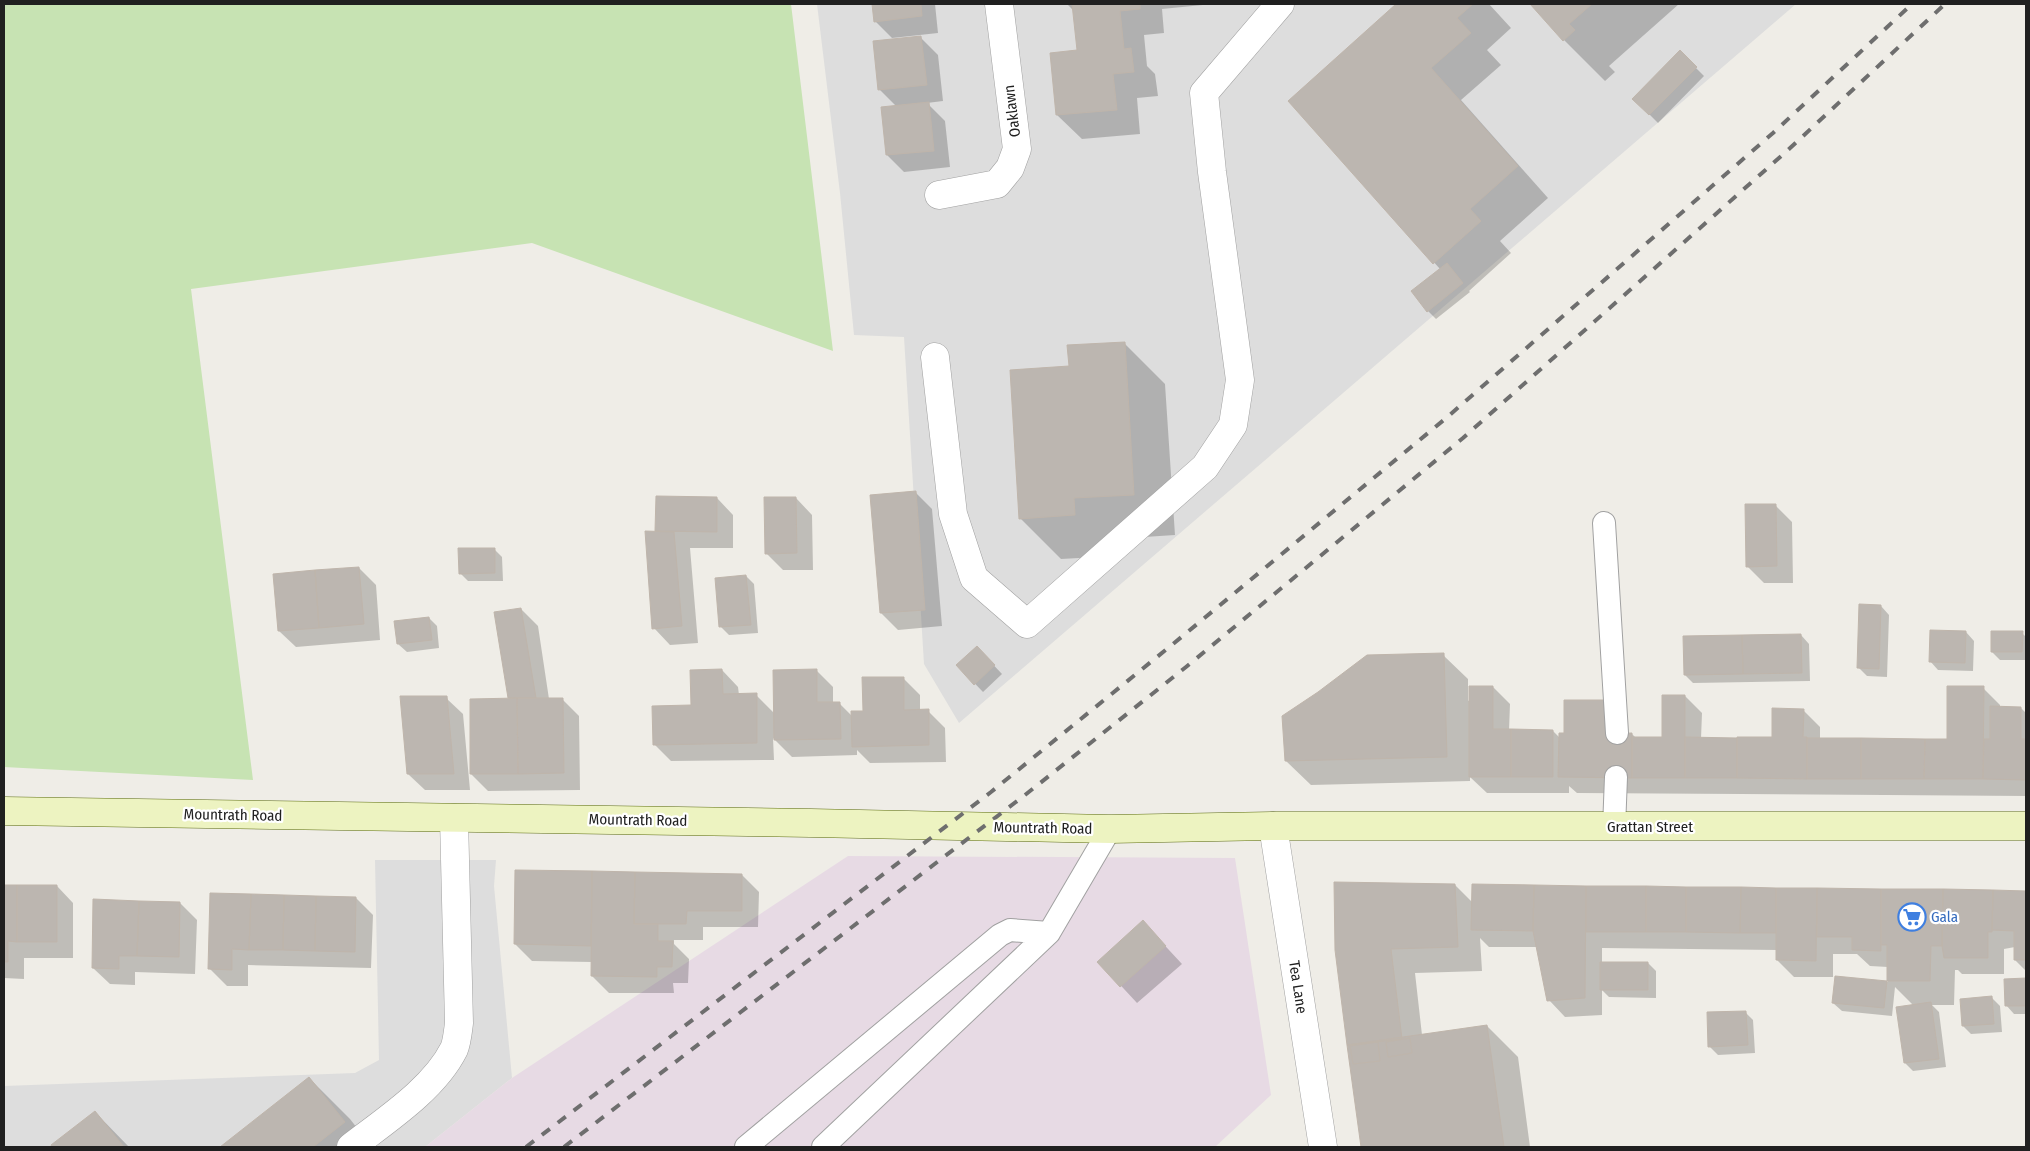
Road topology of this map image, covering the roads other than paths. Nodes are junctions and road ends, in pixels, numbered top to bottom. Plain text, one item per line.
1 (999, 4) edge
2 (1280, 4) edge
3 (939, 195) dead end
4 (935, 357) dead end
5 (1604, 523) dead end
6 (1617, 733) dead end
7 (1616, 777) dead end
8 (4, 811) edge
9 (454, 818) junction
10 (1273, 826) junction
11 (2026, 826) edge
12 (1614, 828) junction
13 (1110, 829) junction
14 (1049, 933) junction
15 (352, 1147) edge
16 (746, 1147) edge
17 (822, 1147) edge
18 (1323, 1147) edge

1 - 3 street, Oaklawn
2 - 4 street
5 - 6 lane
7 - 12 lane
8 - 9 main road, Mountrath Road
9 - 13 main road, Mountrath Road
9 - 15 street
10 - 12 main road, Grattan Street
10 - 13 main road, Mountrath Road
10 - 18 street, Tea Lane
11 - 12 main road, Grattan Street
13 - 14 lane
14 - 16 lane
14 - 17 lane

